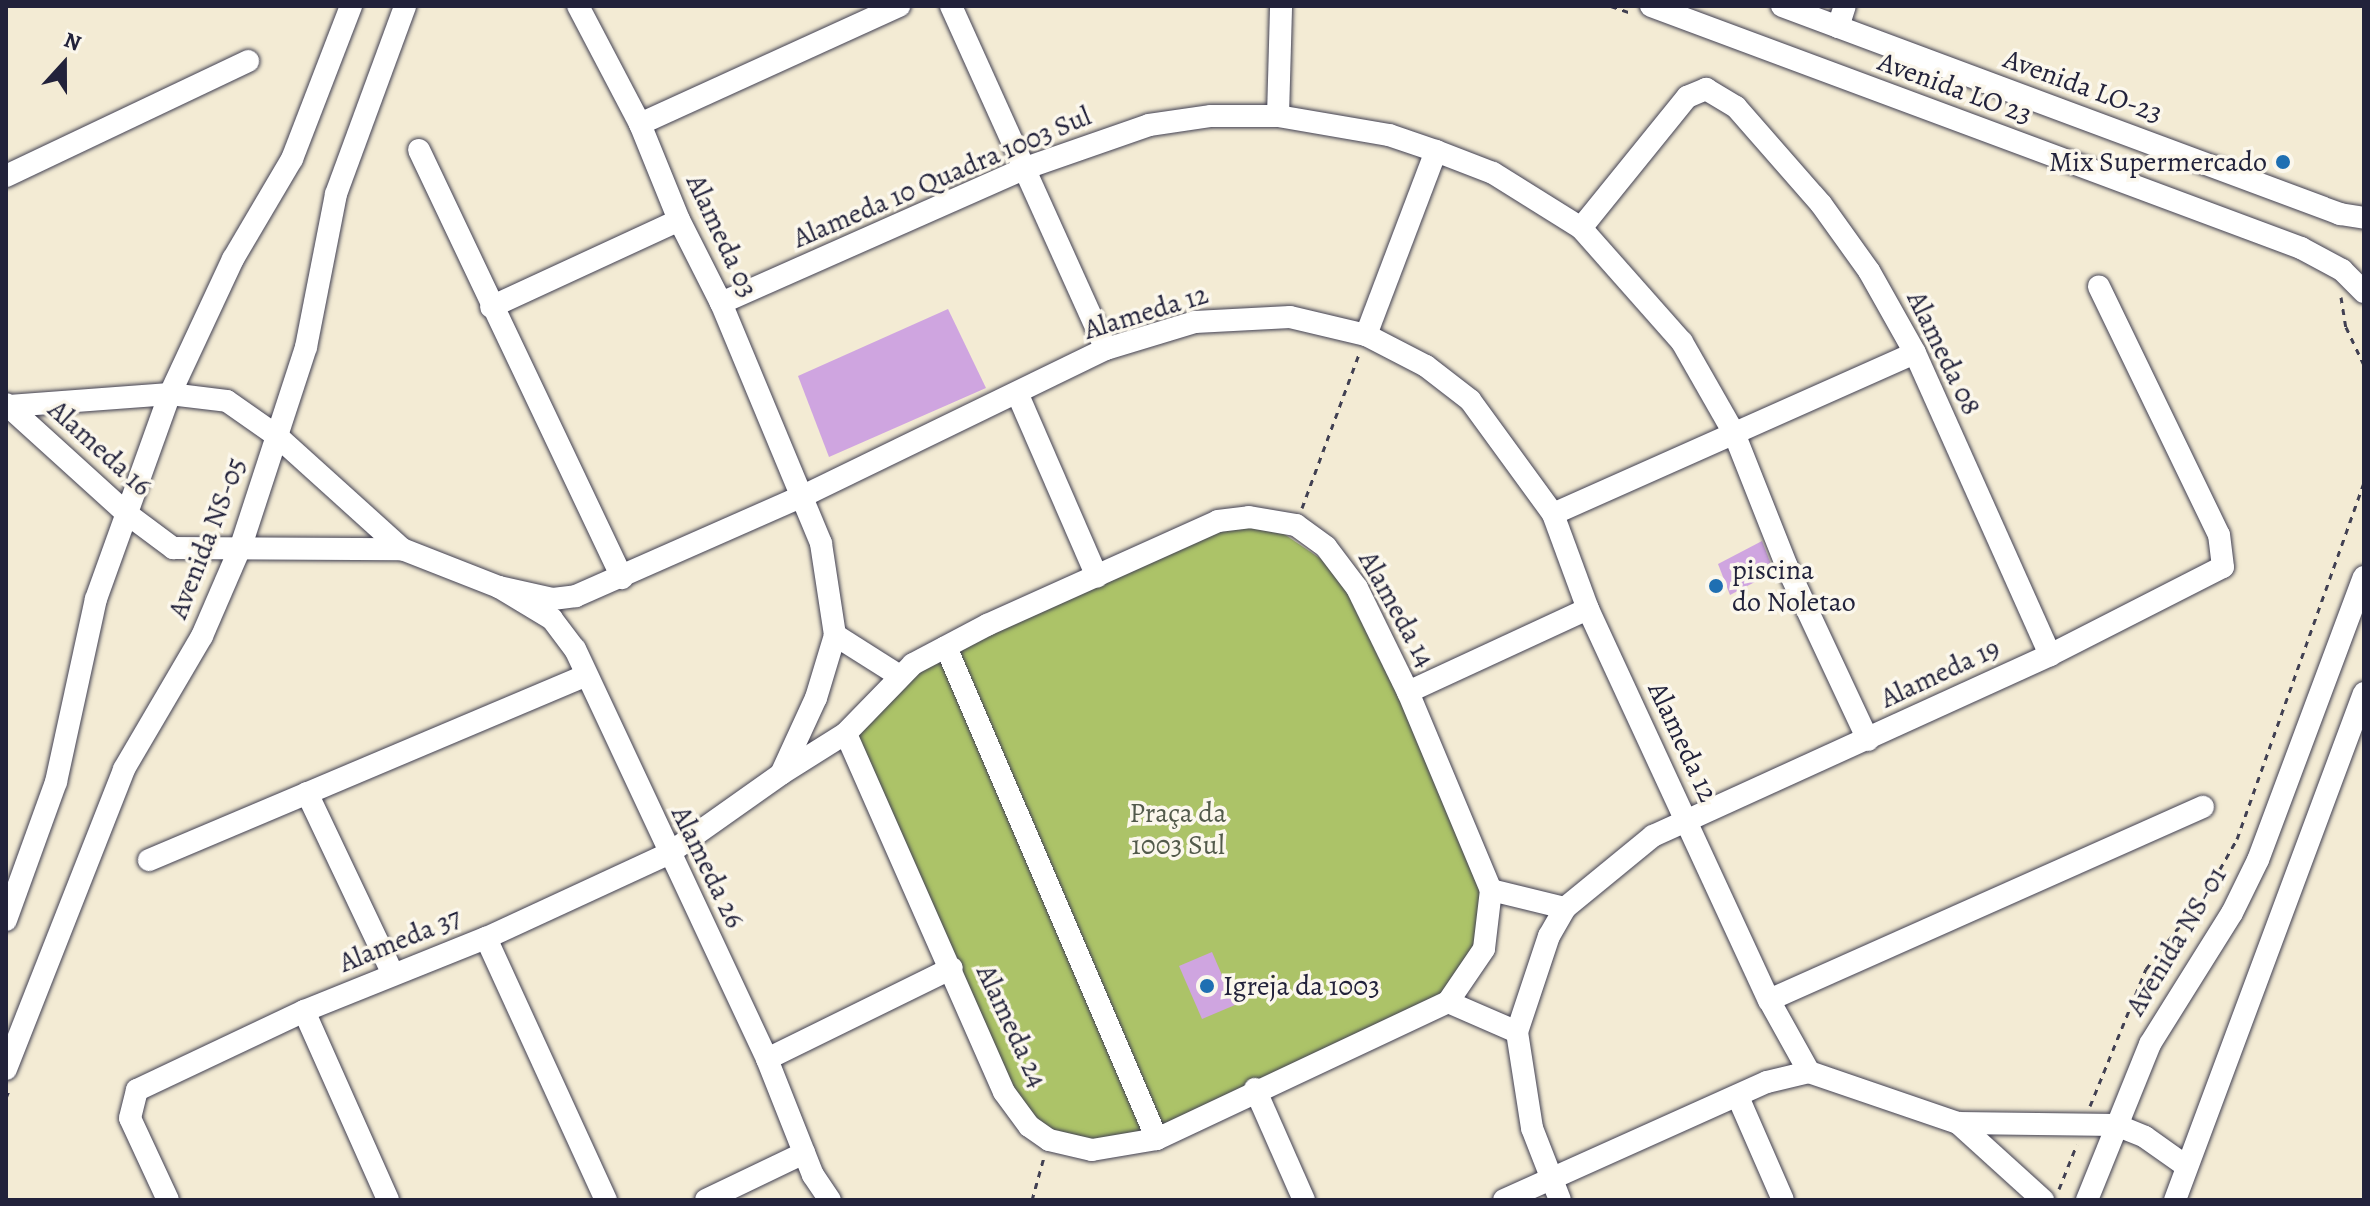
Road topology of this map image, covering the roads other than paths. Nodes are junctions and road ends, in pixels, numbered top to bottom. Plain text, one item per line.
1 (351, 6) edge
2 (405, 6) edge
3 (578, 6) edge
4 (899, 6) edge
5 (951, 6) edge
6 (1281, 6) edge
7 (1651, 6) edge
8 (1782, 6) edge
9 (1842, 16) edge
10 (248, 61) dead end
11 (1278, 116) junction
12 (640, 124) junction
13 (419, 150) dead end
14 (1436, 151) junction
15 (1023, 169) junction
16 (6, 176) edge
17 (2364, 218) edge
18 (679, 220) junction
19 (1581, 228) junction
20 (2099, 287) dead end
21 (2364, 292) edge
22 (721, 303) junction
23 (491, 307) junction
24 (1366, 335) junction
25 (1106, 349) junction
26 (1915, 353) junction
27 (170, 394) junction
28 (1018, 395) junction
29 (8, 405) edge
30 (1734, 433) junction
31 (277, 436) junction
32 (805, 495) junction
33 (126, 513) junction
34 (1553, 514) junction
35 (241, 546) junction
36 (402, 549) junction
37 (1097, 577) junction
38 (2364, 577) edge
39 (622, 578) junction
40 (499, 587) junction
41 (1588, 609) junction
42 (835, 635) junction
43 (946, 647) junction
44 (2050, 655) junction
45 (898, 675) junction
46 (585, 676) junction
47 (1408, 692) junction
48 (2364, 693) edge
49 (846, 733) junction
50 (1868, 740) junction
51 (781, 774) junction
52 (307, 793) junction
53 (2203, 807) dead end
54 (1687, 822) junction
55 (668, 854) junction
56 (149, 860) dead end
57 (1491, 890) junction
58 (1565, 908) junction
59 (6, 920) edge
60 (486, 938) junction
61 (952, 968) junction
62 (393, 974) junction
63 (1769, 1000) junction
64 (1448, 1002) junction
65 (304, 1011) junction
66 (1517, 1032) junction
67 (767, 1059) junction
68 (6, 1069) edge
69 (1809, 1072) junction
70 (1255, 1089) junction
71 (1738, 1097) junction
72 (1958, 1123) junction
73 (2116, 1125) junction
74 (1157, 1139) junction
75 (804, 1153) junction
76 (2186, 1166) junction
77 (1550, 1178) junction
78 (168, 1200) edge
79 (388, 1200) edge
80 (606, 1200) edge
81 (706, 1200) edge
82 (830, 1200) edge
83 (1304, 1200) edge
84 (1504, 1200) edge
85 (1560, 1200) edge
86 (1783, 1200) edge
87 (2043, 1200) edge
88 (2087, 1200) edge
89 (2175, 1200) edge

1 - 27 street
2 - 31 street, Avenida NS-05
3 - 12 street, Alameda 03
4 - 12 street
5 - 15 street
6 - 11 street
7 - 21 street, Avenida LO 23
8 - 9 street, Avenida LO-23
9 - 17 street, Avenida LO-23
10 - 16 street
11 - 14 street, Alameda 10 Quadra 1003 Sul
11 - 15 street, Alameda 10 Quadra 1003 Sul
12 - 18 street, Alameda 03
13 - 23 street
14 - 19 street, Alameda 10 Quadra 1003 Sul
14 - 24 street
15 - 22 street, Alameda 10 Quadra 1003 Sul
15 - 25 street
18 - 22 street, Alameda 03
18 - 23 street
19 - 26 street, Alameda 08
19 - 30 street, Alameda 10 Quadra 1003 Sul
20 - 44 street, Alameda 19
22 - 32 street, Alameda 03
23 - 39 street
24 - 25 street, Alameda 12
24 - 34 street, Alameda 12
25 - 28 street, Alameda 12
26 - 30 street
26 - 44 street, Alameda 08
27 - 29 street, Alameda 16
27 - 31 street, Alameda 16
27 - 33 street
28 - 32 street, Alameda 12
28 - 37 street
29 - 33 street, Alameda 16
30 - 34 street
30 - 50 street, Alameda 10 Quadra 1003 Sul
31 - 35 street, Avenida NS-05
31 - 36 street, Alameda 16
32 - 39 street, Alameda 12
32 - 42 street, Alameda 03
33 - 35 street, Alameda 16
33 - 59 street
34 - 41 street, Alameda 12
35 - 36 street, Alameda 16
35 - 68 street, Avenida NS-05
36 - 40 street, Alameda 16
37 - 43 street, Alameda 14
37 - 47 street, Alameda 14
38 - 73 street, Avenida NS-01
39 - 40 street, Alameda 12
40 - 46 street, Alameda 26
41 - 47 street
41 - 54 street, Alameda 12
42 - 45 street
42 - 51 street
43 - 45 street, Alameda 14
43 - 74 street
44 - 50 street, Alameda 19
45 - 49 street, Alameda 14
46 - 52 street
46 - 55 street, Alameda 26
47 - 57 street, Alameda 14
48 - 76 street
49 - 51 street
49 - 61 street, Alameda 24
50 - 54 street, Alameda 19
51 - 55 street, Alameda 37
52 - 56 street
52 - 62 street
53 - 63 street
54 - 58 street, Alameda 19
54 - 63 street, Alameda 12
55 - 60 street, Alameda 37
55 - 67 street, Alameda 26
57 - 58 street
57 - 64 street, Alameda 14
58 - 66 street
60 - 62 street, Alameda 37
60 - 80 street
61 - 67 street
61 - 74 street, Alameda 24
62 - 65 street, Alameda 37
63 - 69 street, Alameda 12
64 - 66 street
64 - 70 street, Alameda 24
65 - 78 street, Alameda 37
65 - 79 street
66 - 77 street
67 - 75 street, Alameda 26
69 - 71 street
69 - 72 street
70 - 74 street, Alameda 24
70 - 83 street
71 - 77 street
71 - 86 street
72 - 73 street
72 - 87 street
73 - 76 street
73 - 88 street, Avenida NS-01
75 - 81 street
75 - 82 street, Alameda 26
76 - 89 street
77 - 84 street
77 - 85 street

